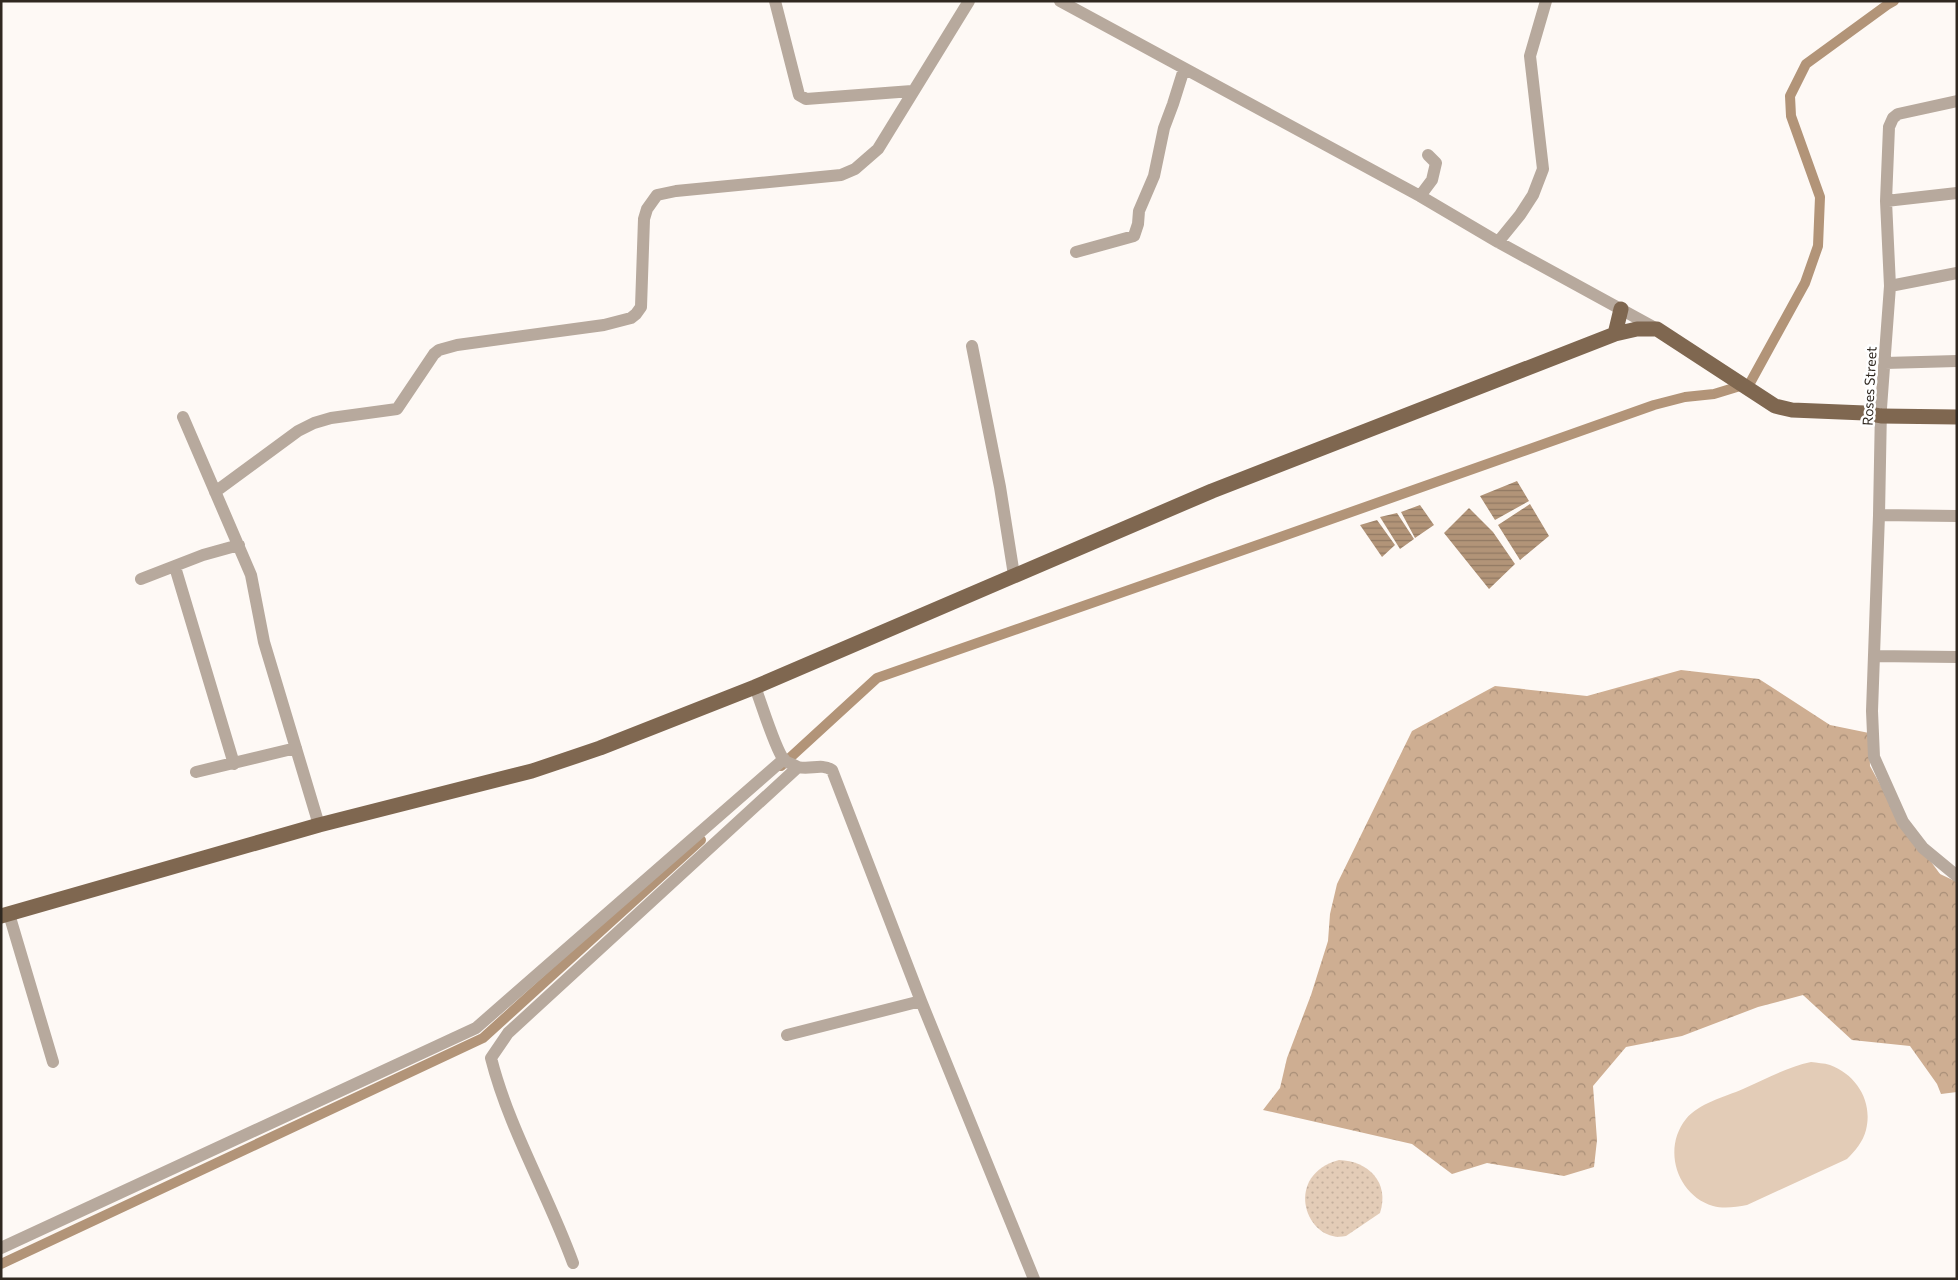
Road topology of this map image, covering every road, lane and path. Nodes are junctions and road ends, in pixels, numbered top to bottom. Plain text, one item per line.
1 (775, 1) edge
2 (969, 1) edge
3 (1060, 1) edge
4 (1546, 1) edge
5 (1184, 69) junction
6 (912, 91) junction
7 (1957, 101) edge
8 (1428, 155) dead end
9 (1957, 193) edge
10 (1420, 196) junction
11 (1886, 201) junction
12 (1498, 242) junction
13 (1076, 252) dead end
14 (1957, 274) edge
15 (1890, 286) junction
16 (1621, 309) junction
17 (1657, 329) junction
18 (1615, 334) junction
19 (972, 346) dead end
20 (1957, 361) edge
21 (1885, 363) junction
22 (1957, 408) edge
23 (1881, 412) junction
24 (182, 417) dead end
25 (1957, 417) edge
26 (215, 492) junction
27 (1879, 515) junction
28 (1957, 516) edge
29 (239, 545) junction
30 (175, 567) junction
31 (1014, 575) junction
32 (141, 579) dead end
33 (1874, 656) junction
34 (1957, 657) edge
35 (756, 686) junction
36 (296, 748) junction
37 (789, 762) junction
38 (234, 764) junction
39 (196, 772) dead end
40 (319, 825) junction
41 (1957, 876) edge
42 (5, 915) edge
43 (921, 1001) junction
44 (788, 1034) dead end
45 (53, 1062) dead end
46 (1, 1248) edge
47 (572, 1263) dead end
48 (1034, 1279) edge

1 - 6 street
2 - 6 street
3 - 5 street
4 - 12 street
5 - 10 street
5 - 13 street
6 - 26 street
7 - 11 street, Roses Street
8 - 10 street
9 - 11 street
10 - 12 street
11 - 15 street, Roses Street
12 - 16 street
14 - 15 street
15 - 21 street, Roses Street
16 - 17 street
16 - 18 main road
17 - 18 main road
17 - 23 main road
18 - 31 main road
19 - 31 street
20 - 21 street
21 - 23 street, Roses Street
22 - 23 main road
23 - 25 main road
23 - 27 street, Roses Street
24 - 26 street
26 - 29 street
27 - 28 street
27 - 33 street, Roses Street
29 - 30 street
29 - 36 street
30 - 32 street
30 - 38 street
31 - 35 main road
33 - 34 street
33 - 41 street, Roses Street
35 - 37 street
35 - 40 main road
36 - 38 street
36 - 40 street
37 - 43 street
37 - 46 street
37 - 47 street
38 - 39 street
40 - 42 main road
42 - 45 street
43 - 44 street
43 - 48 street

